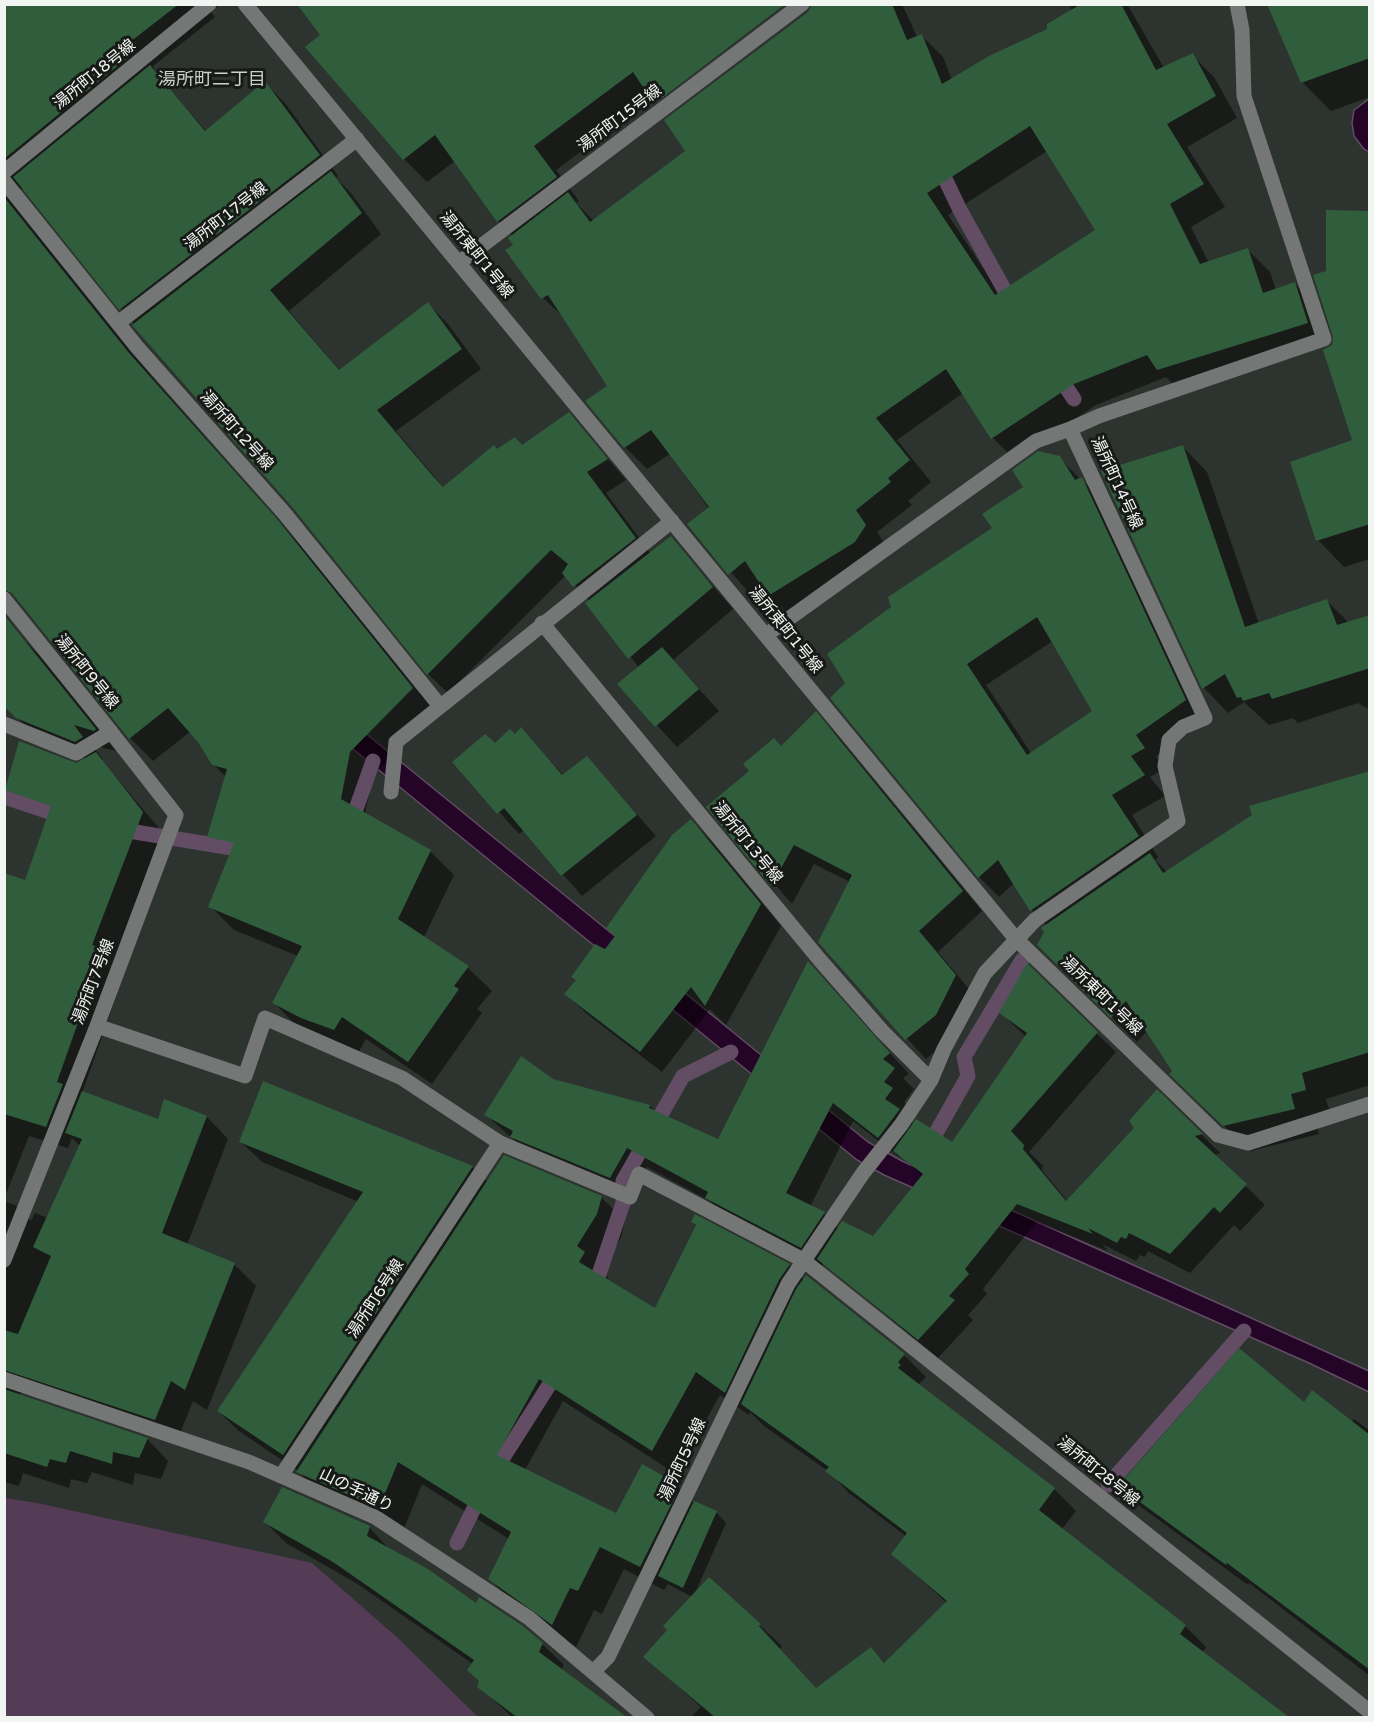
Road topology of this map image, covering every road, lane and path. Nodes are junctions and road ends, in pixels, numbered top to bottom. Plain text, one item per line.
1 (209, 4) edge
2 (245, 4) edge
3 (802, 4) edge
4 (1237, 4) edge
5 (357, 138) junction
6 (4, 172) edge
7 (4, 181) edge
8 (460, 262) junction
9 (118, 323) junction
10 (1070, 429) junction
11 (672, 521) junction
12 (4, 599) edge
13 (542, 623) junction
14 (766, 635) junction
15 (440, 706) junction
16 (4, 724) edge
17 (111, 732) junction
18 (391, 792) dead end
19 (1016, 939) junction
20 (97, 1026) junction
21 (931, 1080) junction
22 (1370, 1104) edge
23 (500, 1143) junction
24 (4, 1260) edge
25 (803, 1260) junction
26 (4, 1379) edge
27 (281, 1476) junction
28 (593, 1672) junction
29 (1370, 1712) edge
30 (647, 1718) edge

1 - 6 street, 湯所町18号線
2 - 5 street, 湯所東町1号線
3 - 8 street, 湯所町15号線
4 - 10 street, 湯所町14号線
5 - 8 street, 湯所東町1号線
5 - 9 street, 湯所町17号線
7 - 9 street, 湯所町12号線
8 - 11 street, 湯所東町1号線
9 - 15 street, 湯所町12号線
10 - 14 street
10 - 19 street, 湯所町14号線
11 - 13 street
11 - 14 street, 湯所東町1号線
12 - 17 street, 湯所町9号線
13 - 15 street
13 - 21 street, 湯所町13号線
14 - 19 street, 湯所東町1号線
15 - 18 street
16 - 17 street, 湯所町9号線
17 - 20 street, 湯所町7号線
19 - 21 street, 湯所町5号線
19 - 22 street, 湯所東町1号線
20 - 23 street
20 - 24 street, 湯所町7号線
21 - 25 street, 湯所町5号線
23 - 25 street, 湯所町28号線
23 - 27 street, 湯所町6号線
25 - 28 street, 湯所町5号線
25 - 29 street, 湯所町28号線
26 - 27 street, 山の手通り
27 - 28 street, 山の手通り
28 - 30 street, 山の手通り

